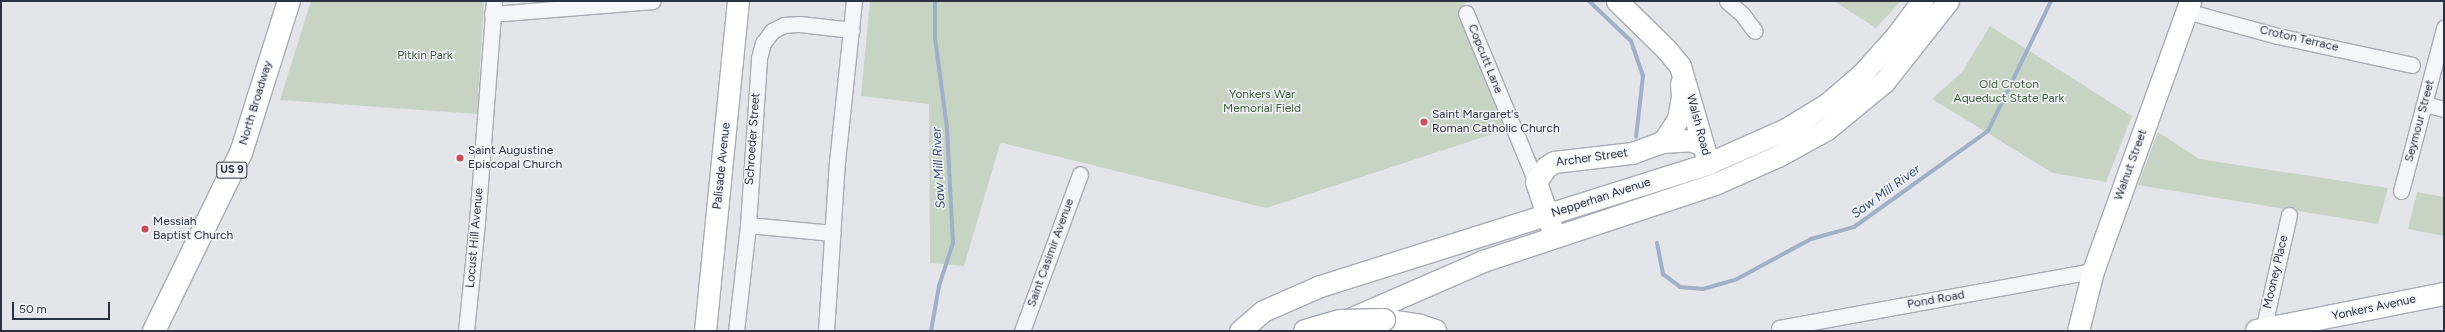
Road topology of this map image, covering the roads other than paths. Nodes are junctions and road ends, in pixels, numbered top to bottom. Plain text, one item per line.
1 (289, 1) edge
2 (652, 1) edge
3 (738, 1) edge
4 (854, 1) edge
5 (1617, 1) edge
6 (1727, 1) edge
7 (1922, 1) edge
8 (1948, 1) edge
9 (2188, 6) edge
10 (493, 8) edge
11 (1466, 13) dead end
12 (2444, 28) edge
13 (852, 30) junction
14 (1754, 32) dead end
15 (2412, 65) dead end
16 (1680, 66) junction
17 (2425, 104) junction
18 (2444, 109) edge
19 (1662, 142) junction
20 (1522, 150) junction
21 (1706, 154) junction
22 (1554, 162) junction
23 (1080, 174) dead end
24 (1536, 182) junction
25 (1715, 184) junction
26 (2401, 191) dead end
27 (2289, 215) dead end
28 (1546, 216) junction
29 (748, 225) junction
30 (833, 233) junction
31 (1555, 238) junction
32 (2093, 272) junction
33 (2444, 294) edge
34 (1833, 325) edge
35 (2329, 325) edge
36 (1779, 328) dead end
37 (2260, 330) edge
38 (154, 331) edge
39 (466, 331) edge
40 (705, 331) edge
41 (736, 331) edge
42 (826, 331) edge
43 (1022, 331) edge
44 (1240, 331) edge
45 (1305, 331) edge
46 (1325, 331) edge
47 (1435, 331) edge
48 (2078, 331) edge

1 - 38 main road, North Broadway / US 9
2 - 10 street
3 - 40 main road, Palisade Avenue
4 - 13 street
5 - 16 main road, Walsh Road
6 - 14 street
7 - 21 main road, Nepperhan Avenue
8 - 25 main road, Nepperhan Avenue
9 - 15 street, Croton Terrace
9 - 32 main road, Walnut Street
10 - 39 street, Locust Hill Avenue
11 - 20 street, Copcutt Lane
12 - 17 street, Seymour Street
13 - 29 street, Schroeder Street
13 - 30 street
16 - 19 main road, Walsh Road
16 - 21 main road, Walsh Road
17 - 18 street
17 - 26 street, Seymour Street
19 - 21 main road, Archer Street
19 - 22 main road, Archer Street
20 - 22 street
20 - 24 street, Copcutt Lane
21 - 25 main road, Walsh Road
21 - 28 main road, Nepperhan Avenue
22 - 24 main road, Archer Street
23 - 43 street, Saint Casimir Avenue
24 - 28 main road, Copcutt Lane
25 - 31 main road, Nepperhan Avenue
27 - 37 street, Mooney Place
28 - 31 main road, Copcutt Lane
28 - 44 main road, Nepperhan Avenue
29 - 30 street
29 - 41 street, Schroeder Street
30 - 42 street
31 - 46 main road, Nepperhan Avenue
32 - 34 street, Pond Road
32 - 48 main road, Walnut Street
33 - 35 main road, Yonkers Avenue
34 - 36 street, Pond Road
35 - 37 main road, Yonkers Avenue
45 - 47 main road, bridge

